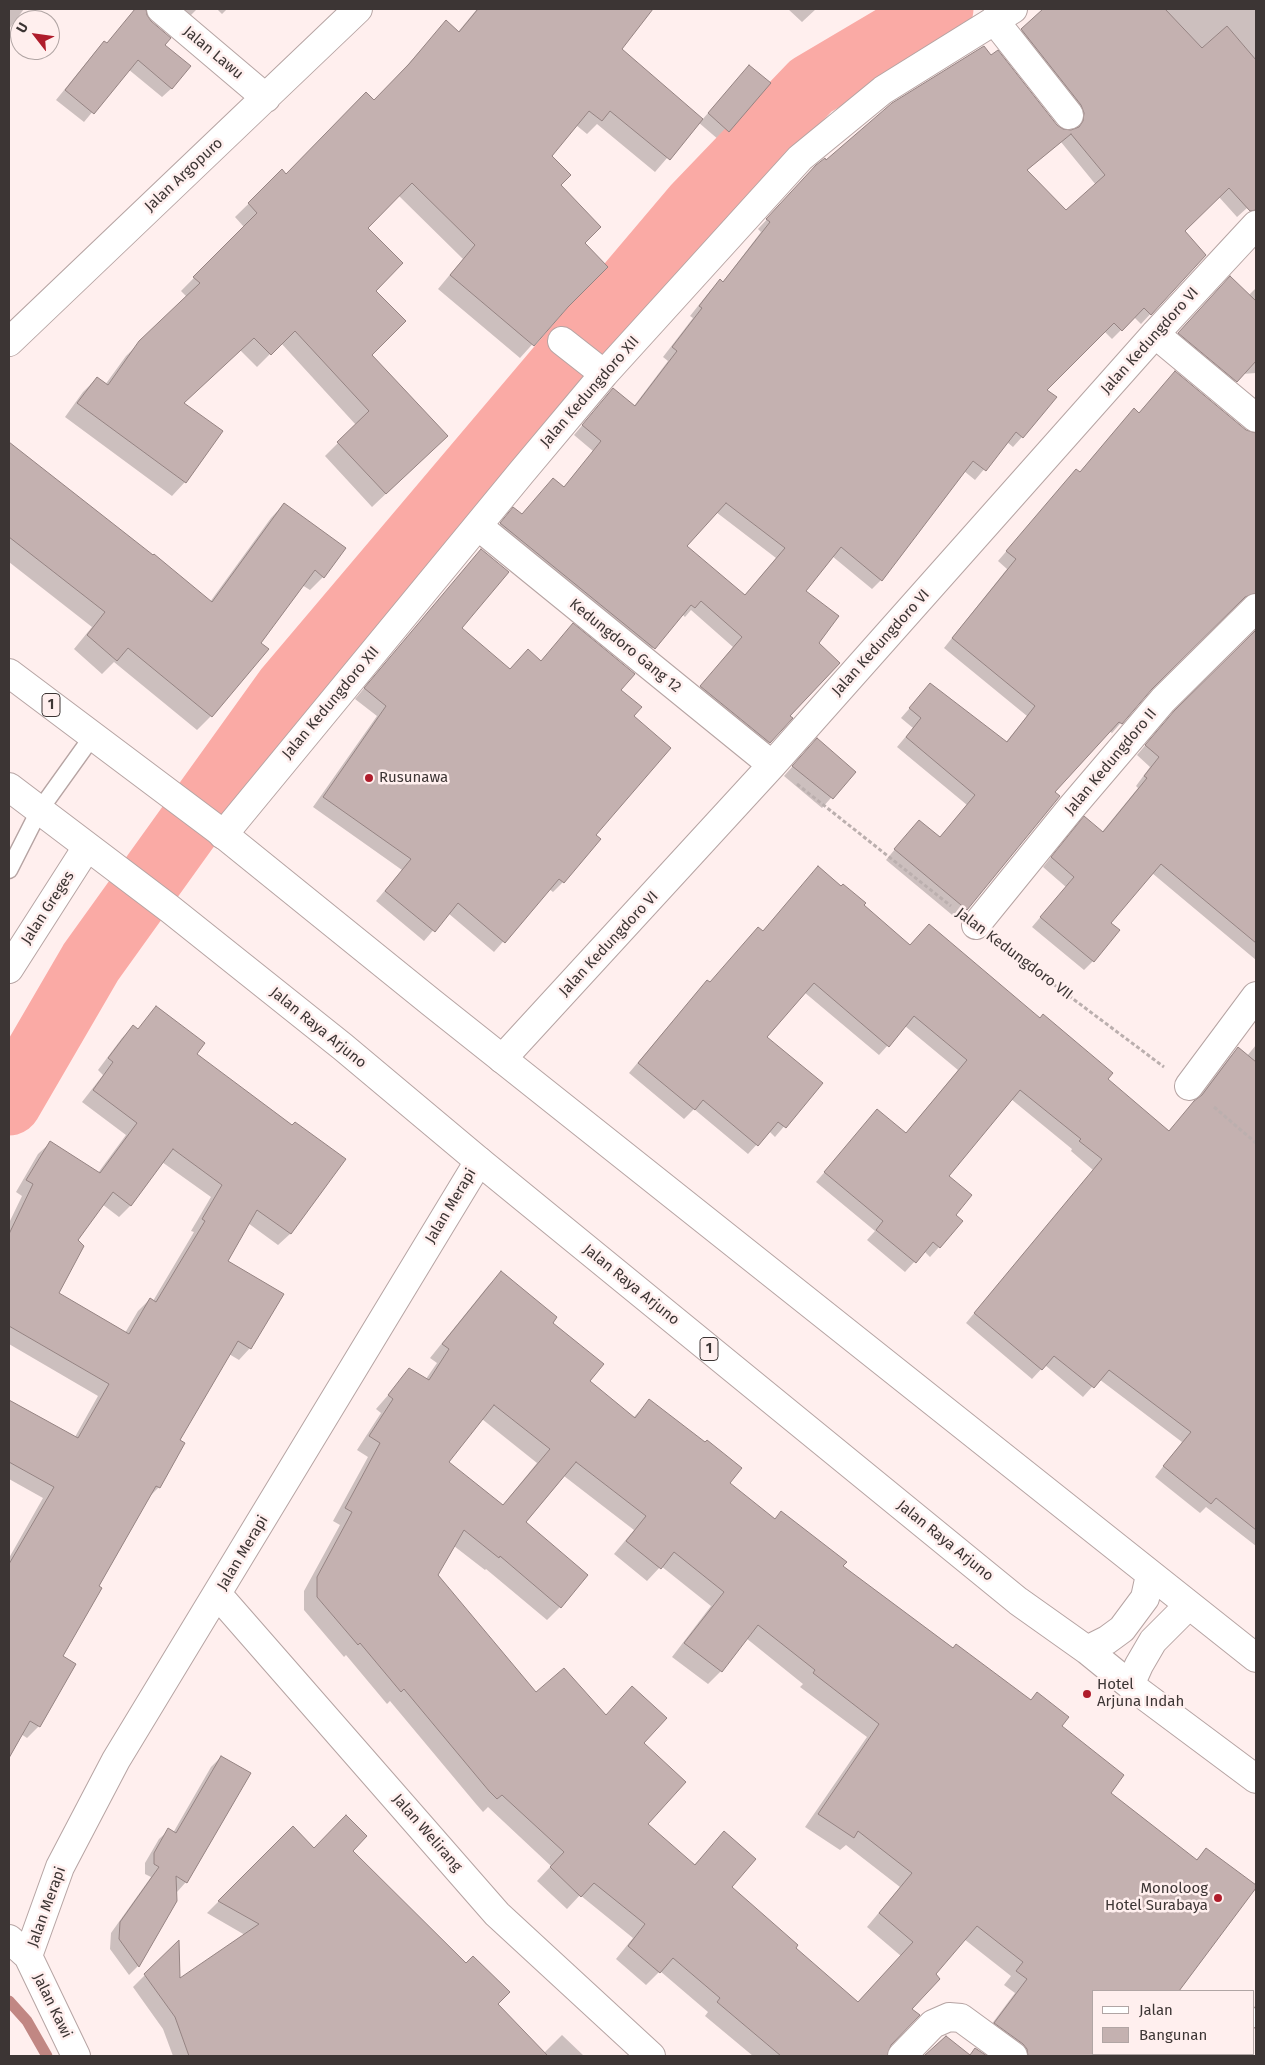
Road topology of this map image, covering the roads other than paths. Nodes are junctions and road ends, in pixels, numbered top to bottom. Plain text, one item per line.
1 (161, 9) edge
2 (358, 9) edge
3 (1003, 14) edge
4 (266, 98) junction
5 (1069, 115) dead end
6 (1256, 225) edge
7 (1155, 334) junction
8 (9, 342) edge
9 (566, 344) dead end
10 (602, 373) junction
11 (1256, 418) edge
12 (478, 526) junction
13 (1256, 608) edge
14 (9, 673) edge
15 (92, 737) junction
16 (772, 765) junction
17 (9, 787) edge
18 (39, 811) junction
19 (220, 832) junction
20 (95, 852) junction
21 (9, 870) edge
22 (976, 925) road end
23 (9, 969) edge
24 (1256, 996) edge
25 (502, 1059) junction
26 (1189, 1086) road end
27 (479, 1161) junction
28 (1150, 1575) junction
29 (218, 1595) junction
30 (1188, 1606) junction
31 (1087, 1650) junction
32 (1256, 1658) edge
33 (1130, 1685) junction
34 (1256, 1779) edge
35 (19, 1948) edge
36 (76, 2056) edge
37 (651, 2056) edge
38 (902, 2056) edge
39 (1013, 2056) edge

1 - 4 main road, Jalan Lawu
2 - 4 main road, Jalan Argopuro
3 - 5 main road
3 - 10 main road, Jalan Kedungdoro XII
4 - 8 main road, Jalan Argopuro
6 - 7 main road, Jalan Kedungdoro VI
7 - 11 main road
7 - 16 main road, Jalan Kedungdoro VI
9 - 10 main road
10 - 12 main road, Jalan Kedungdoro XII
12 - 16 main road, Kedungdoro Gang 12
12 - 19 main road, Jalan Kedungdoro XII
13 - 22 main road, Jalan Kedungdoro II
14 - 15 main road, 1
15 - 18 lane
15 - 19 main road, 1
16 - 25 main road, Jalan Kedungdoro VI
17 - 18 main road, Jalan Raya Arjuno / 1
18 - 20 main road, Jalan Raya Arjuno / 1
18 - 21 lane
19 - 25 main road, 1
20 - 23 main road, Jalan Greges
20 - 27 main road, Jalan Raya Arjuno / 1
24 - 26 main road
25 - 28 main road, 1
27 - 29 main road, Jalan Merapi
27 - 31 main road, Jalan Raya Arjuno / 1
28 - 30 main road, 1
28 - 31 main road
29 - 35 main road, Jalan Merapi
29 - 37 main road, Jalan Welirang
30 - 32 main road, 1
30 - 33 main road
31 - 33 main road, Jalan Raya Arjuno / 1
33 - 34 main road, Jalan Raya Arjuno / 1
35 - 36 main road, Jalan Kawi
38 - 39 main road

